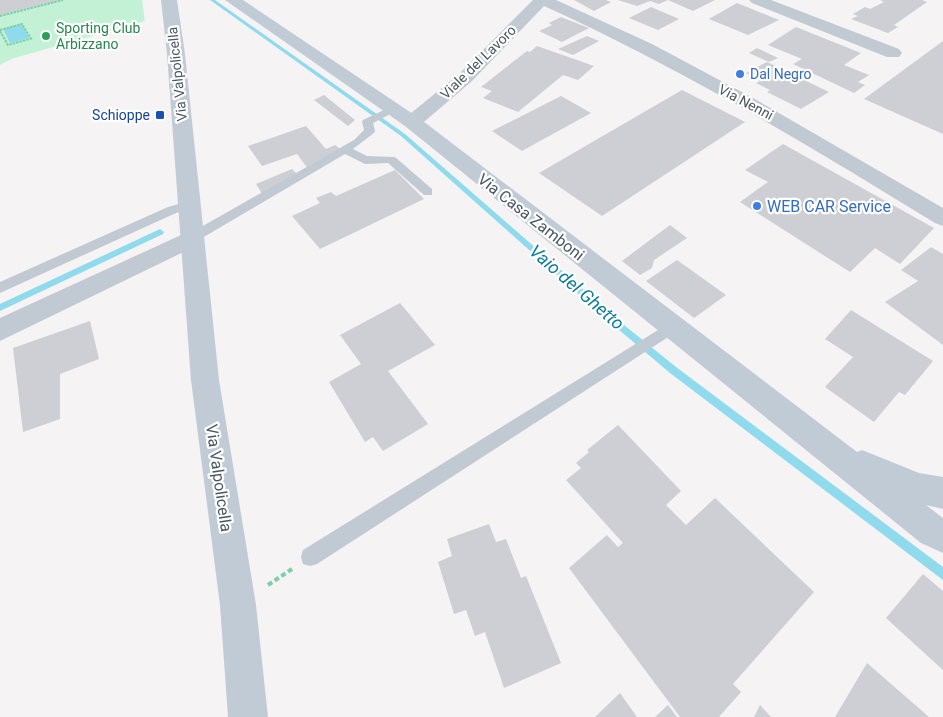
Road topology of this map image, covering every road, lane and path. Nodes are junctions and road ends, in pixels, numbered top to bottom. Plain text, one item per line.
1 (63, 0) edge
2 (170, 0) edge
3 (233, 0) edge
4 (542, 0) edge
5 (757, 0) edge
6 (0, 16) edge
7 (0, 30) edge
8 (893, 53) dead end
9 (387, 111) junction
10 (412, 122) junction
11 (344, 150) junction
12 (428, 192) dead end
13 (189, 205) junction
14 (943, 218) edge
15 (192, 238) junction
16 (0, 288) edge
17 (671, 328) junction
18 (0, 330) edge
19 (820, 444) junction
20 (943, 493) edge
21 (943, 536) edge
22 (310, 557) joint
23 (238, 605) junction
24 (248, 717) edge

1 - 6 path
2 - 13 street, Via Valpolicella
3 - 9 street, Via Casa Zamboni
4 - 10 street, Viale del Lavoro
4 - 14 street, Via Nenni
5 - 8 street
7 - 7 path
9 - 10 street, Via Casa Zamboni
9 - 11 lane
10 - 17 street, Via Casa Zamboni
11 - 12 lane
11 - 15 lane
13 - 15 street, Via Valpolicella
13 - 16 lane
15 - 18 street
15 - 23 street, Via Valpolicella
17 - 19 street, Via Casa Zamboni
17 - 22 lane
19 - 20 street, Via Casa Zamboni
19 - 21 street, Via Casa Zamboni
22 - 23 path
23 - 24 street, Via Valpolicella

